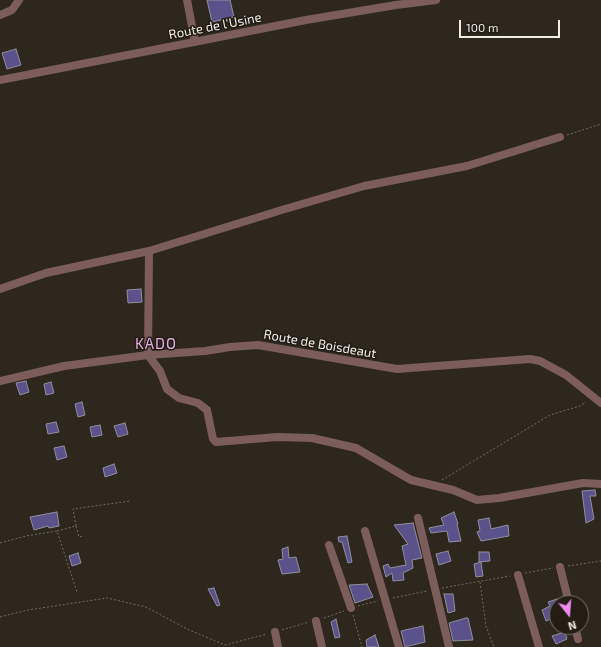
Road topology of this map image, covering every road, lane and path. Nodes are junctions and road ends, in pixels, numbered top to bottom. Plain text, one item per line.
1 (187, 0) edge
2 (436, 0) edge
3 (17, 1) edge
4 (396, 2) edge
5 (0, 15) edge
6 (195, 42) junction
7 (0, 80) edge
8 (601, 124) edge
9 (560, 137) joint
10 (149, 251) junction
11 (0, 289) edge
12 (148, 355) junction
13 (0, 381) edge
14 (593, 396) junction
15 (601, 403) edge
16 (601, 484) edge
17 (434, 486) junction
18 (130, 501) dead end
19 (418, 518) dead end
20 (76, 526) junction
21 (56, 531) junction
22 (365, 531) dead end
23 (83, 536) dead end
24 (0, 543) edge
25 (329, 545) dead end
26 (601, 561) edge
27 (560, 567) junction
28 (518, 574) junction
29 (480, 582) junction
30 (442, 588) dead end
31 (426, 591) dead end
32 (77, 592) dead end
33 (567, 595) edge
34 (388, 599) dead end
35 (381, 601) dead end
36 (351, 608) junction
37 (0, 617) edge
38 (316, 621) junction
39 (275, 632) junction
40 (577, 635) edge
41 (578, 639) dead end
42 (278, 647) edge
43 (322, 647) edge
44 (362, 647) edge
45 (399, 647) edge
46 (449, 647) edge
47 (494, 647) edge
48 (539, 647) edge

1 - 6 street
2 - 4 street, Route de l'Usine
3 - 5 street
4 - 6 street, Route de l'Usine
6 - 7 street, Route de l'Usine
8 - 9 path
9 - 10 street
10 - 11 street
10 - 12 street
12 - 13 street, Route de Boisdeaut
12 - 14 street, Route de Boisdeaut
12 - 17 street
14 - 15 street, Route de Boisdeaut
14 - 17 path
16 - 17 street
18 - 20 path
19 - 46 street
20 - 21 path
20 - 23 path
21 - 24 path
21 - 32 path
22 - 45 street
25 - 36 street
26 - 27 path
27 - 28 path
27 - 33 street
28 - 29 path
28 - 48 street
29 - 30 path
29 - 47 path
31 - 34 path
35 - 36 path
36 - 38 path
36 - 44 path
37 - 39 path
38 - 39 path
38 - 43 street
39 - 42 street
40 - 41 street

